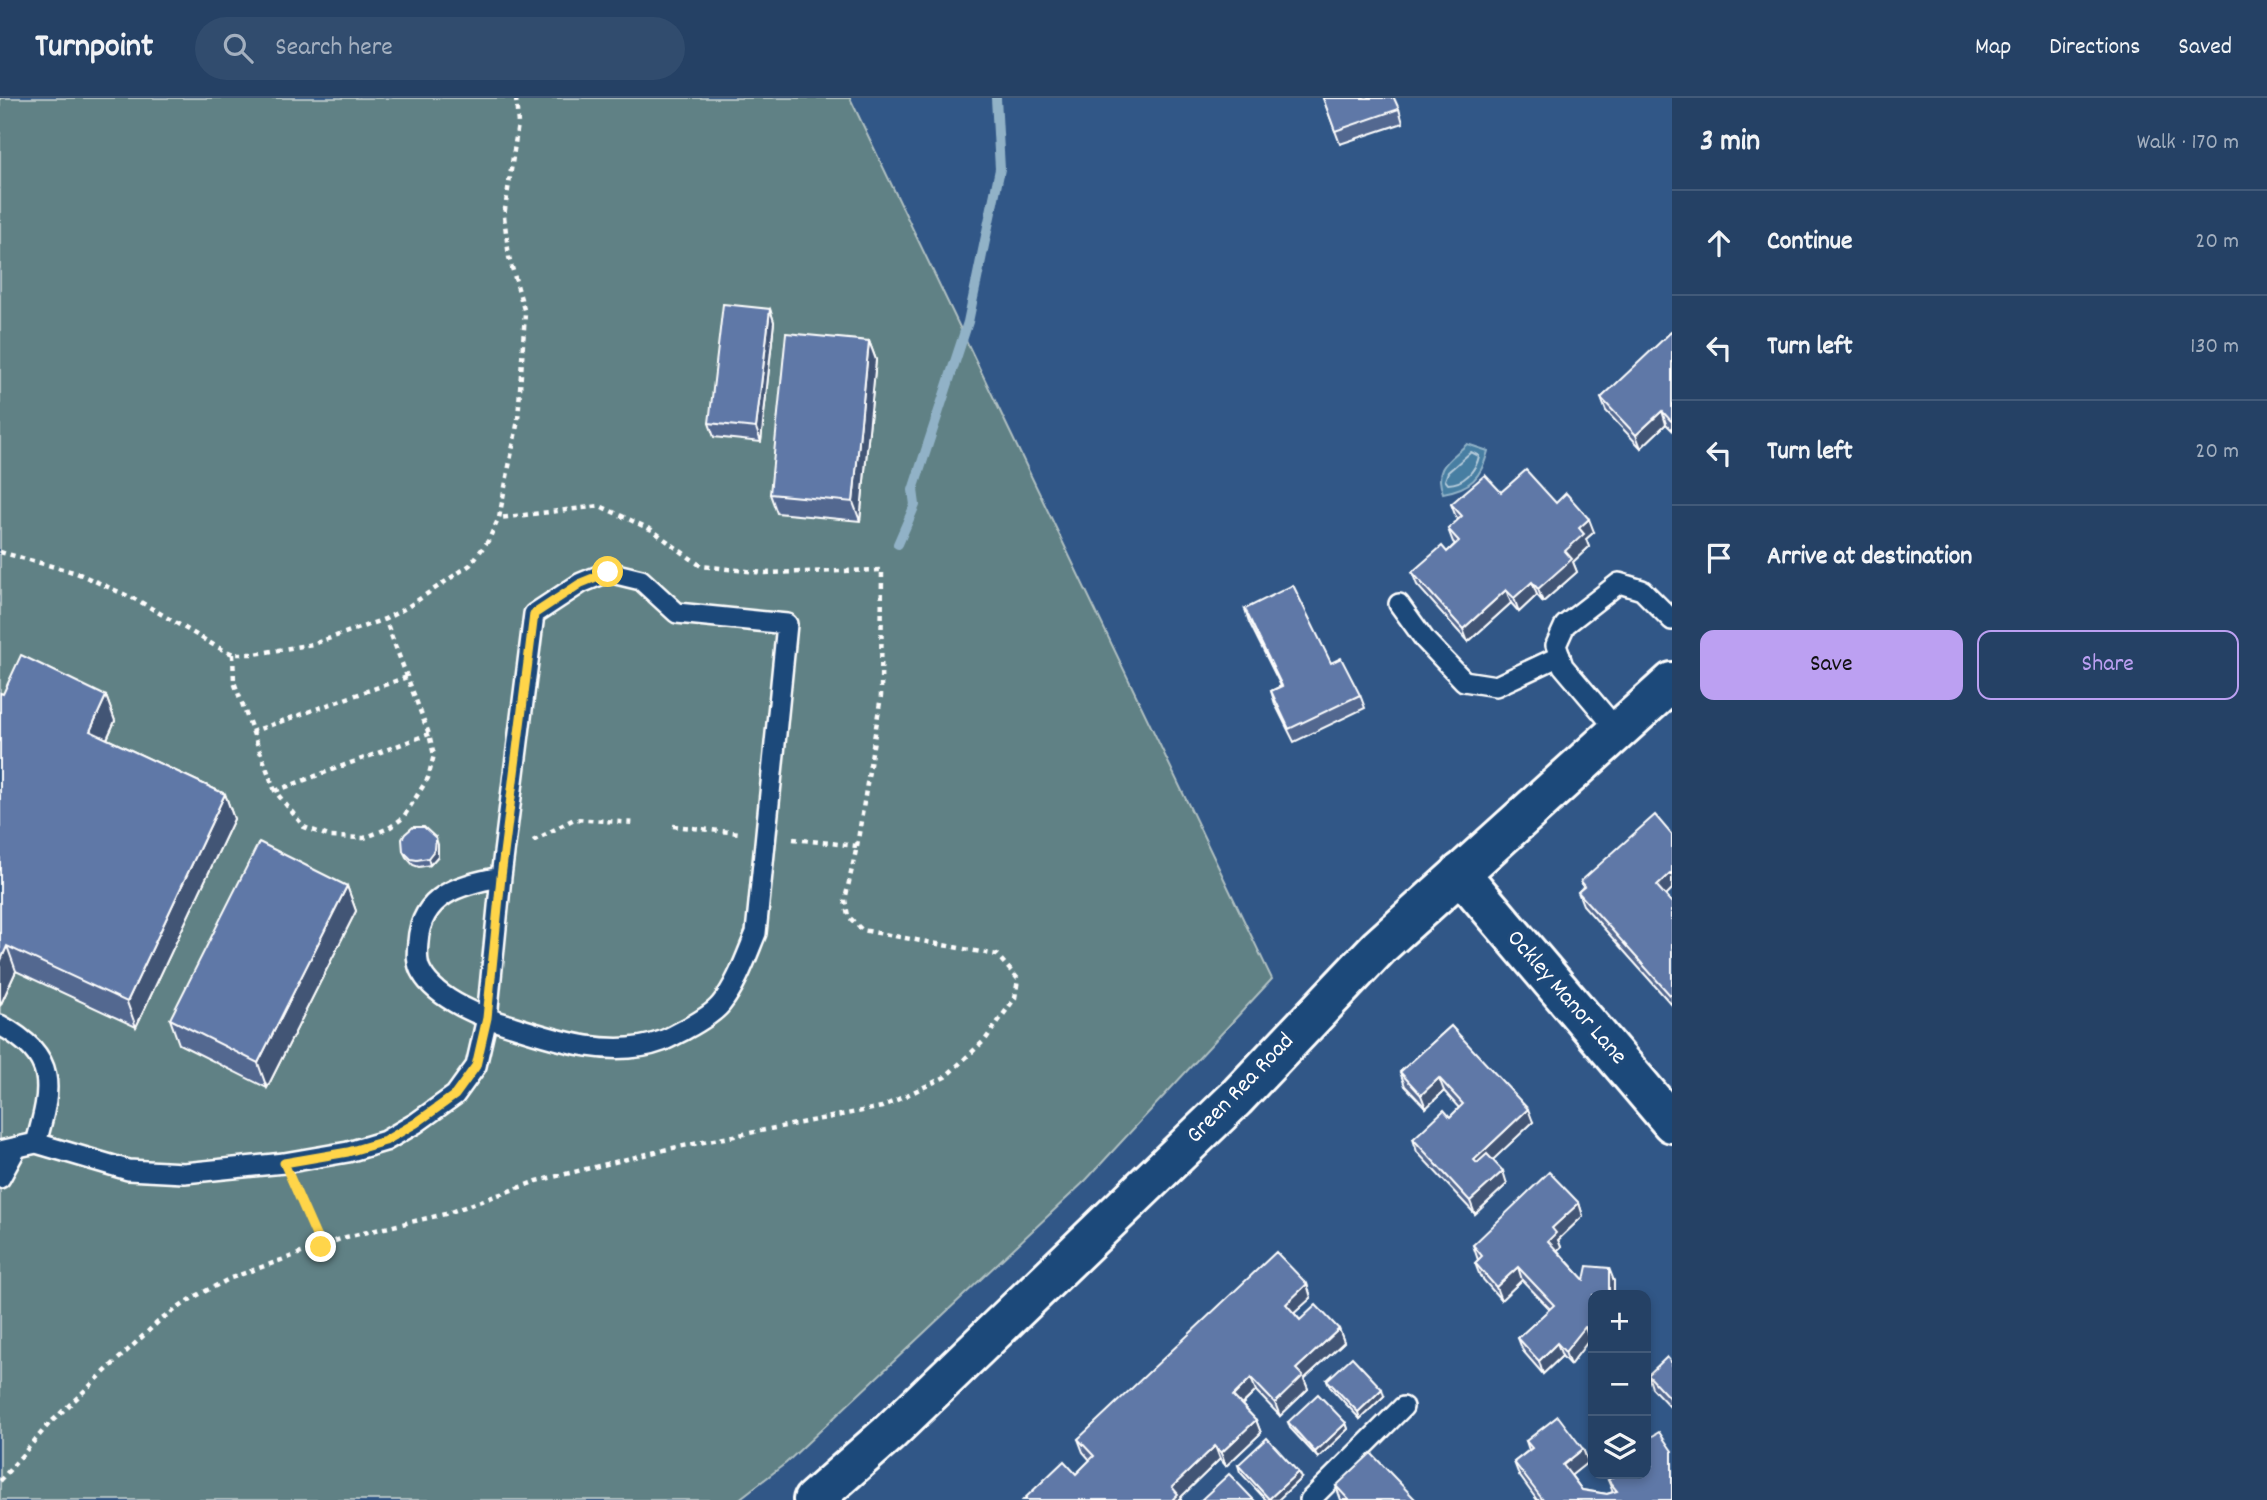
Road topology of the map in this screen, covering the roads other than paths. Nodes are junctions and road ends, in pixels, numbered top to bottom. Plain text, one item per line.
1 (1399, 604) dead end
2 (1672, 620) edge
3 (1560, 656) junction
4 (1672, 682) edge
5 (1618, 731) junction
6 (1460, 873) junction
7 (501, 877) junction
8 (487, 1018) junction
9 (0, 1025) edge
10 (1672, 1123) edge
11 (17, 1147) edge
12 (0, 1178) edge
13 (1403, 1407) dead end
14 (813, 1500) edge
15 (1310, 1500) edge

1 - 3 lane
2 - 3 lane
3 - 5 lane
4 - 5 street, Green Rea Road
5 - 6 street, Green Rea Road
6 - 10 street, Ockley Manor Lane
6 - 14 street, Green Rea Road
7 - 8 lane
7 - 8 lane
7 - 8 lane
8 - 11 lane
9 - 11 lane
11 - 12 lane
13 - 15 lane

